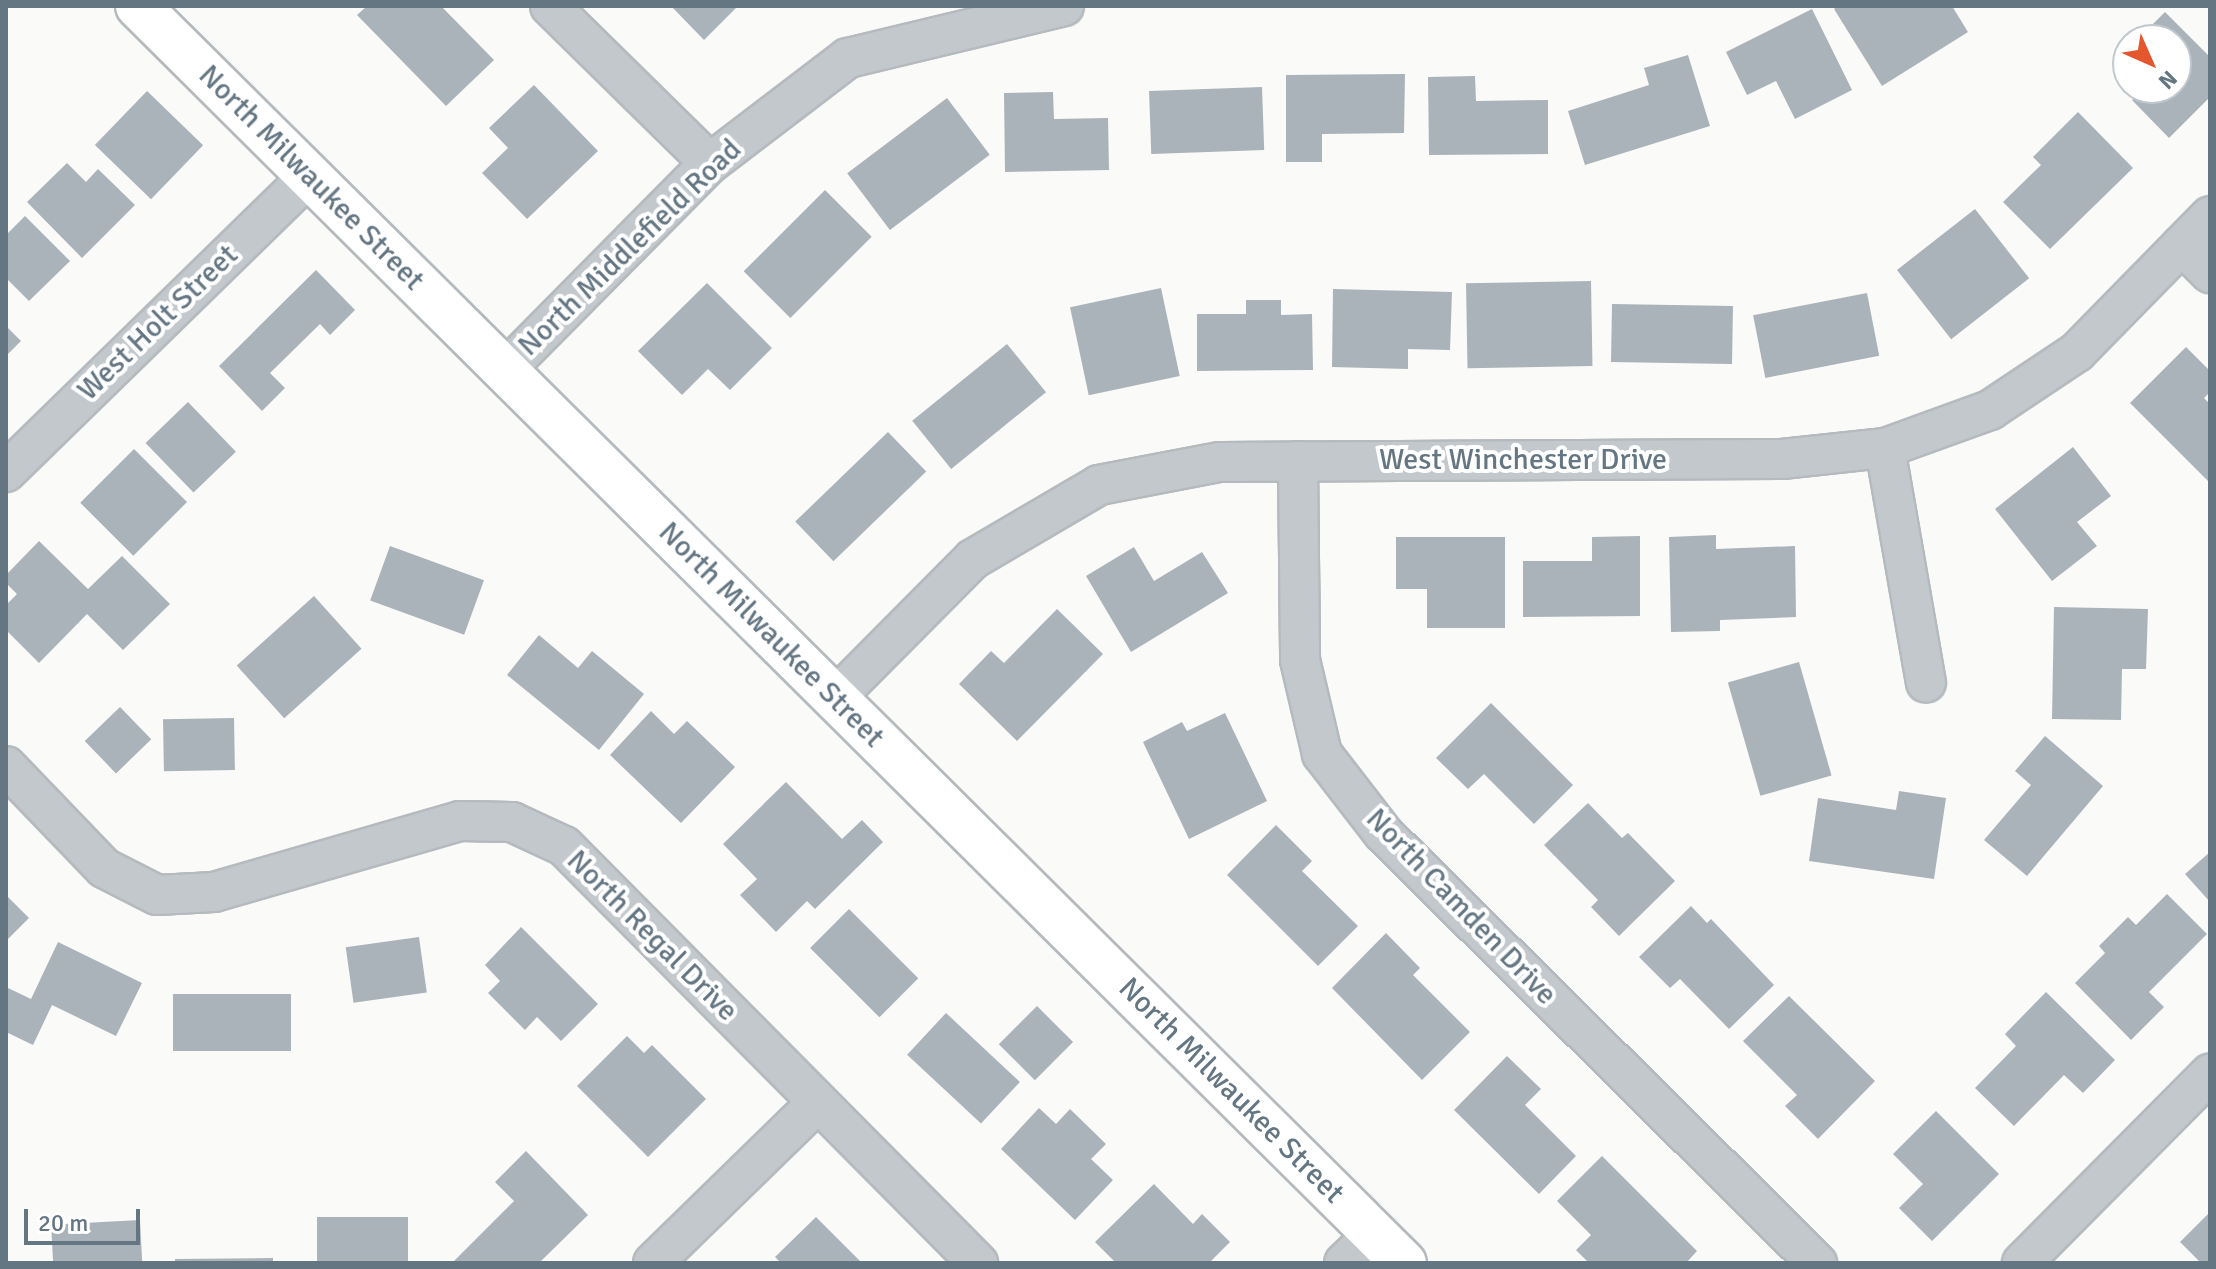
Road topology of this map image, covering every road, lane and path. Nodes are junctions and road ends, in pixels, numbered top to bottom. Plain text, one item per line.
1 (138, 6) edge
2 (550, 6) edge
3 (1064, 6) edge
4 (710, 163) junction
5 (310, 175) junction
6 (2210, 216) edge
7 (2182, 245) junction
8 (2210, 273) edge
9 (505, 370) junction
10 (1885, 448) junction
11 (1298, 461) junction
12 (6, 472) edge
13 (1926, 682) dead end
14 (834, 699) junction
15 (6, 766) edge
16 (2210, 1074) edge
17 (817, 1103) junction
18 (1374, 1253) edge
19 (653, 1263) edge
20 (978, 1263) edge
21 (1817, 1263) edge
22 (2022, 1263) edge

1 - 5 main road, North Milwaukee Street
2 - 4 street
3 - 4 street, North Middlefield Road
4 - 9 street, North Middlefield Road
5 - 9 main road, North Milwaukee Street
5 - 12 street, West Holt Street
6 - 7 street, West Winchester Drive
7 - 8 street
7 - 10 street, West Winchester Drive
9 - 14 main road, North Milwaukee Street
10 - 11 street, West Winchester Drive
10 - 13 street
11 - 14 street, West Winchester Drive
11 - 21 street, North Camden Drive
14 - 18 main road, North Milwaukee Street
15 - 17 street, North Regal Drive
16 - 22 street
17 - 19 street
17 - 20 street, North Regal Drive

